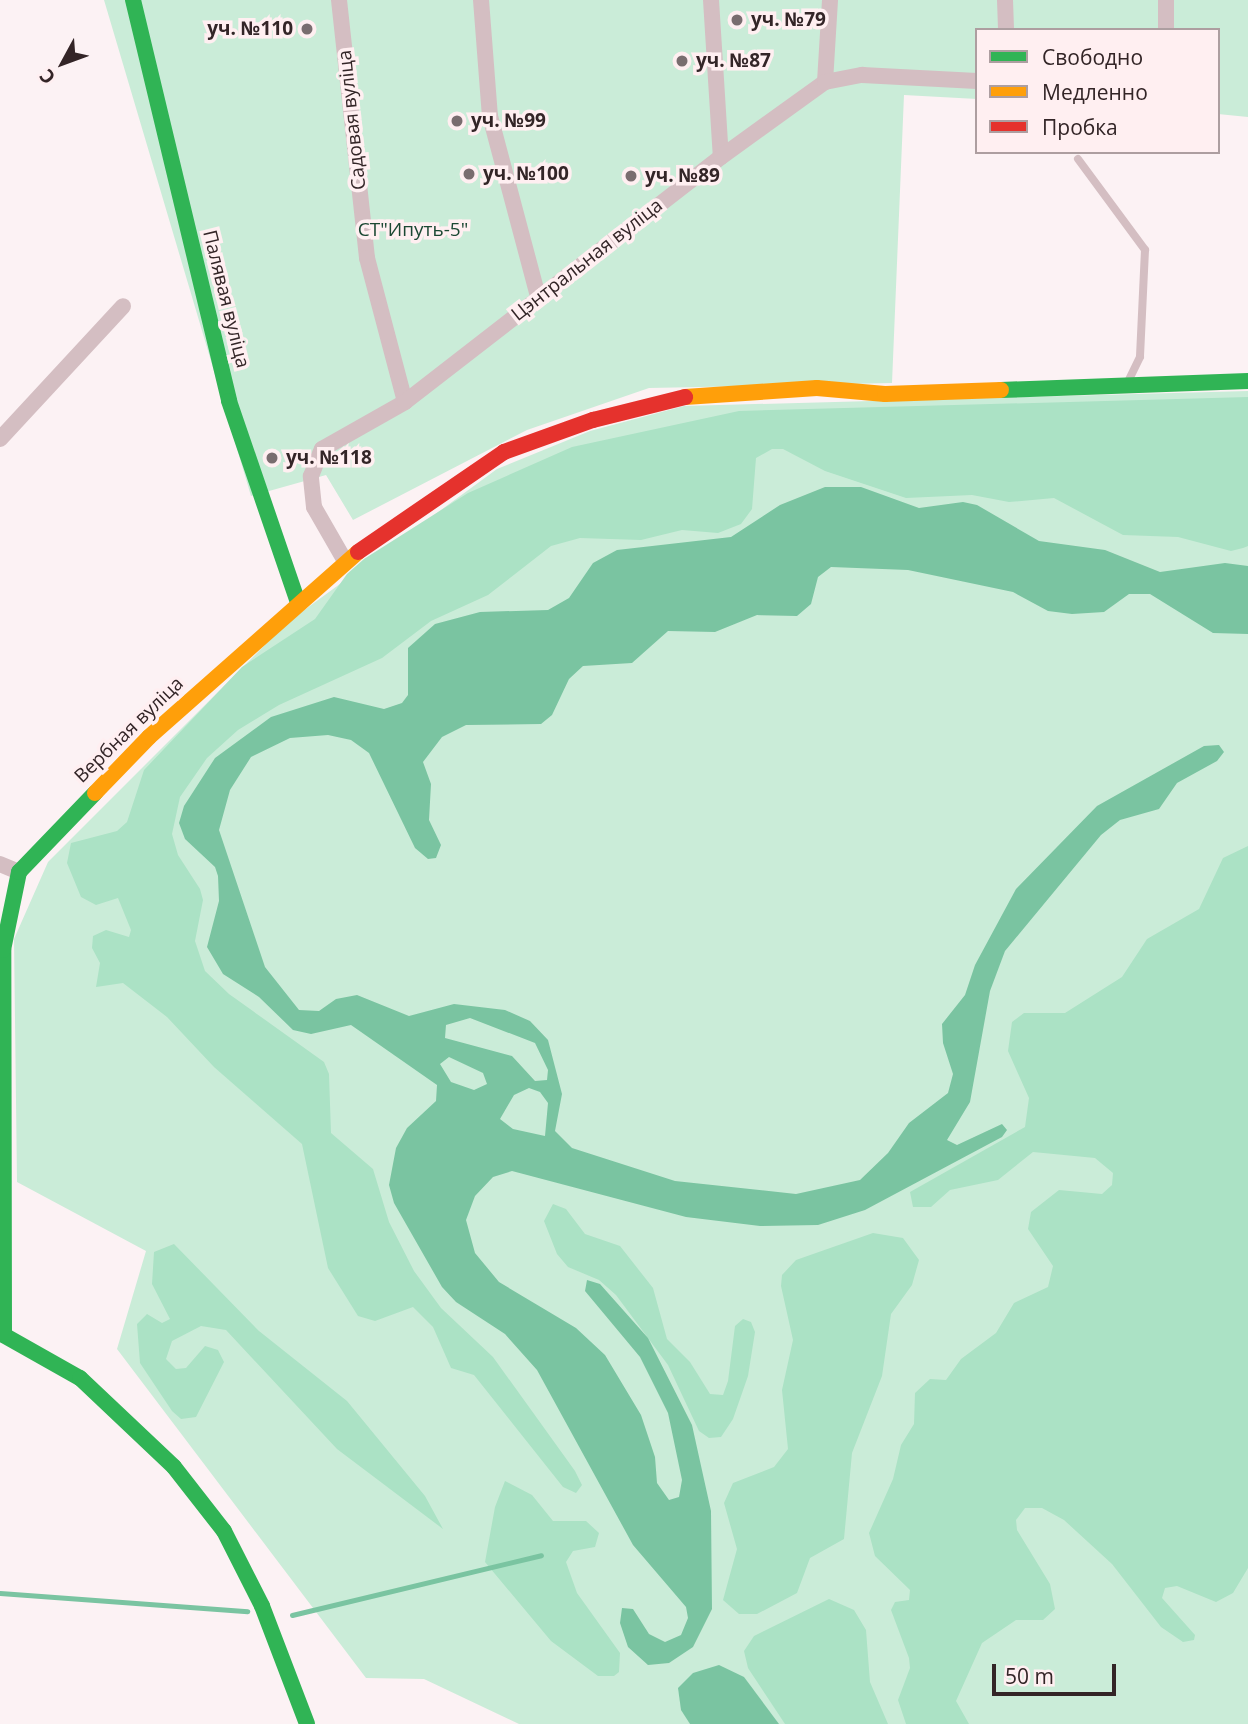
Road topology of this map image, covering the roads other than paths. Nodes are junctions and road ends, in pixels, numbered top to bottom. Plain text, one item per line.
1 (133, 0) edge
2 (340, 0) edge
3 (481, 0) edge
4 (711, 0) edge
5 (830, 0) edge
6 (1005, 0) edge
7 (1166, 0) edge
8 (1006, 28) edge
9 (1166, 28) edge
10 (975, 80) edge
11 (825, 82) junction
12 (721, 157) junction
13 (1078, 159) dead end
14 (538, 297) junction
15 (123, 306) dead end
16 (1248, 381) edge
17 (1127, 385) junction
18 (405, 402) junction
19 (0, 439) edge
20 (345, 561) junction
21 (298, 602) junction
22 (0, 864) edge
23 (19, 872) junction
24 (2, 1034) edge
25 (2, 1334) edge
26 (307, 1724) edge

1 - 21 street, Палявая вуліца
2 - 18 street, Садовая вуліца
3 - 14 street
4 - 12 street
5 - 11 street
6 - 8 street
7 - 9 street
10 - 11 street, Цэнтральная вуліца
11 - 12 street, Цэнтральная вуліца
12 - 14 street, Цэнтральная вуліца
13 - 17 lane
14 - 18 street, Цэнтральная вуліца
15 - 19 street
16 - 17 street, Вербная вуліца
17 - 20 street, Вербная вуліца
18 - 20 street, Цэнтральная вуліца
20 - 21 street, Вербная вуліца
21 - 23 street, Вербная вуліца
22 - 23 street
23 - 24 street
24 - 25 street
25 - 26 street

